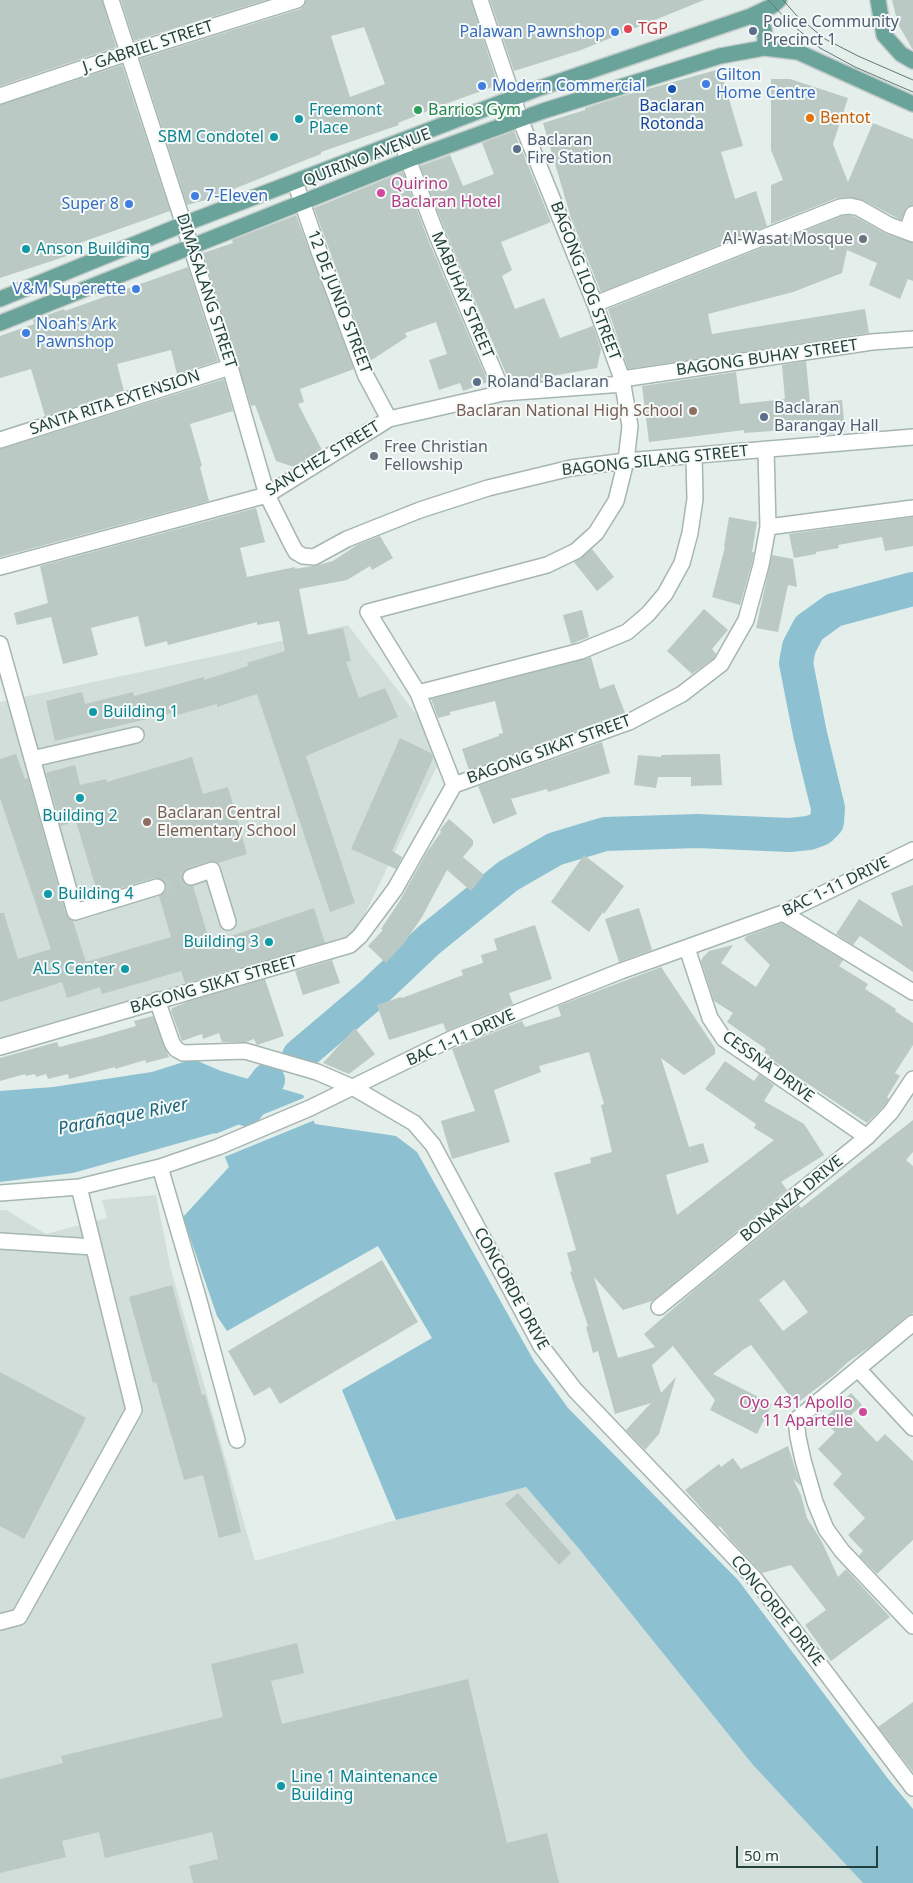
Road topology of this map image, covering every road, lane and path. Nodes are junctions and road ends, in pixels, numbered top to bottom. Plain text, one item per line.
1 (111, 0) edge
2 (297, 0) edge
3 (480, 0) edge
4 (878, 0) edge
5 (776, 2) edge
6 (751, 16) junction
7 (764, 48) junction
8 (128, 53) junction
9 (913, 60) edge
10 (0, 96) edge
11 (513, 98) junction
12 (913, 104) edge
13 (520, 119) junction
14 (400, 141) junction
15 (408, 160) junction
16 (295, 182) junction
17 (301, 202) junction
18 (913, 214) edge
19 (184, 224) junction
20 (910, 232) edge
21 (191, 246) junction
22 (0, 299) edge
23 (595, 304) junction
24 (0, 322) edge
25 (913, 339) edge
26 (230, 366) junction
27 (622, 381) junction
28 (503, 393) junction
29 (389, 419) junction
30 (913, 437) edge
31 (0, 440) edge
32 (766, 449) junction
33 (694, 455) junction
34 (626, 461) junction
35 (267, 495) junction
36 (913, 508) edge
37 (768, 527) junction
38 (322, 553) joint
39 (0, 567) edge
40 (0, 644) edge
41 (418, 693) junction
42 (136, 735) dead end
43 (32, 759) junction
44 (454, 785) junction
45 (913, 850) edge
46 (191, 877) tunnel mouth
47 (157, 888) tunnel mouth
48 (783, 913) junction
49 (228, 922) dead end
50 (687, 948) junction
51 (913, 992) edge
52 (157, 1000) junction
53 (0, 1047) edge
54 (913, 1079) edge
55 (354, 1088) junction
56 (867, 1137) junction
57 (160, 1168) junction
58 (79, 1187) junction
59 (0, 1193) edge
60 (0, 1241) edge
61 (94, 1247) junction
62 (659, 1307) dead end
63 (913, 1323) edge
64 (858, 1369) junction
65 (913, 1428) edge
66 (237, 1440) dead end
67 (0, 1622) edge
68 (913, 1626) edge
69 (913, 1788) edge

1 - 8 street, DIMASALANG STREET
2 - 8 street, J. GABRIEL STREET
3 - 11 street, BAGONG ILOG STREET
4 - 9 main road
5 - 6 main road, QUIRINO AVENUE
6 - 7 main road
6 - 11 main road, QUIRINO AVENUE
7 - 12 main road, QUIRINO AVENUE
7 - 13 main road, QUIRINO AVENUE
8 - 10 street, J. GABRIEL STREET
8 - 19 street, DIMASALANG STREET
11 - 13 street, BAGONG ILOG STREET
11 - 14 main road, QUIRINO AVENUE
13 - 15 main road, QUIRINO AVENUE
13 - 23 street, BAGONG ILOG STREET
14 - 15 street, MABUHAY STREET
14 - 16 main road, QUIRINO AVENUE
15 - 17 main road, QUIRINO AVENUE
15 - 28 street, MABUHAY STREET
16 - 17 street, 12 DE JUNIO STREET
16 - 19 main road, QUIRINO AVENUE
17 - 21 main road, QUIRINO AVENUE
17 - 29 street, 12 DE JUNIO STREET
18 - 20 street
19 - 21 street, DIMASALANG STREET
19 - 22 main road, QUIRINO AVENUE
20 - 23 street
21 - 24 main road, QUIRINO AVENUE
21 - 26 street, DIMASALANG STREET
23 - 27 street, BAGONG ILOG STREET
25 - 27 street, BAGONG BUHAY STREET
26 - 31 street, SANTA RITA EXTENSION
26 - 35 street, DIMASALANG STREET
27 - 28 street, SANCHEZ STREET
27 - 34 street, BAGONG ILOG STREET
28 - 29 street, SANCHEZ STREET
29 - 35 street, SANCHEZ STREET
30 - 32 street, BAGONG SILANG STREET
32 - 33 street, BAGONG SILANG STREET
32 - 37 street, BAGONG SIKAT STREET
33 - 34 street, BAGONG SILANG STREET
33 - 41 street
34 - 38 street, BAGONG SILANG STREET
34 - 41 street, BAGONG ILOG STREET
35 - 38 street, DIMASALANG STREET
35 - 39 street, SANCHEZ STREET
36 - 37 street
37 - 44 street, BAGONG SIKAT STREET
40 - 43 street
41 - 44 street
42 - 43 street
43 - 47 street
44 - 52 street, BAGONG SIKAT STREET
45 - 48 street, BAC 1-11 DRIVE
46 - 49 street
48 - 50 street, BAC 1-11 DRIVE
48 - 51 street
50 - 55 street, BAC 1-11 DRIVE
50 - 56 street, CESSNA DRIVE
52 - 53 street, BAGONG SIKAT STREET
52 - 55 street, CONCORDE DRIVE
54 - 56 street, BONANZA DRIVE
55 - 57 street, BAC 1-11 DRIVE
55 - 69 street, CONCORDE DRIVE
56 - 62 street, BONANZA DRIVE
57 - 58 street, BAC 1-11 DRIVE
57 - 66 street
58 - 59 street, BAC 1-11 DRIVE
58 - 61 street
60 - 61 street
61 - 67 street
63 - 64 street
64 - 65 street
64 - 68 street

